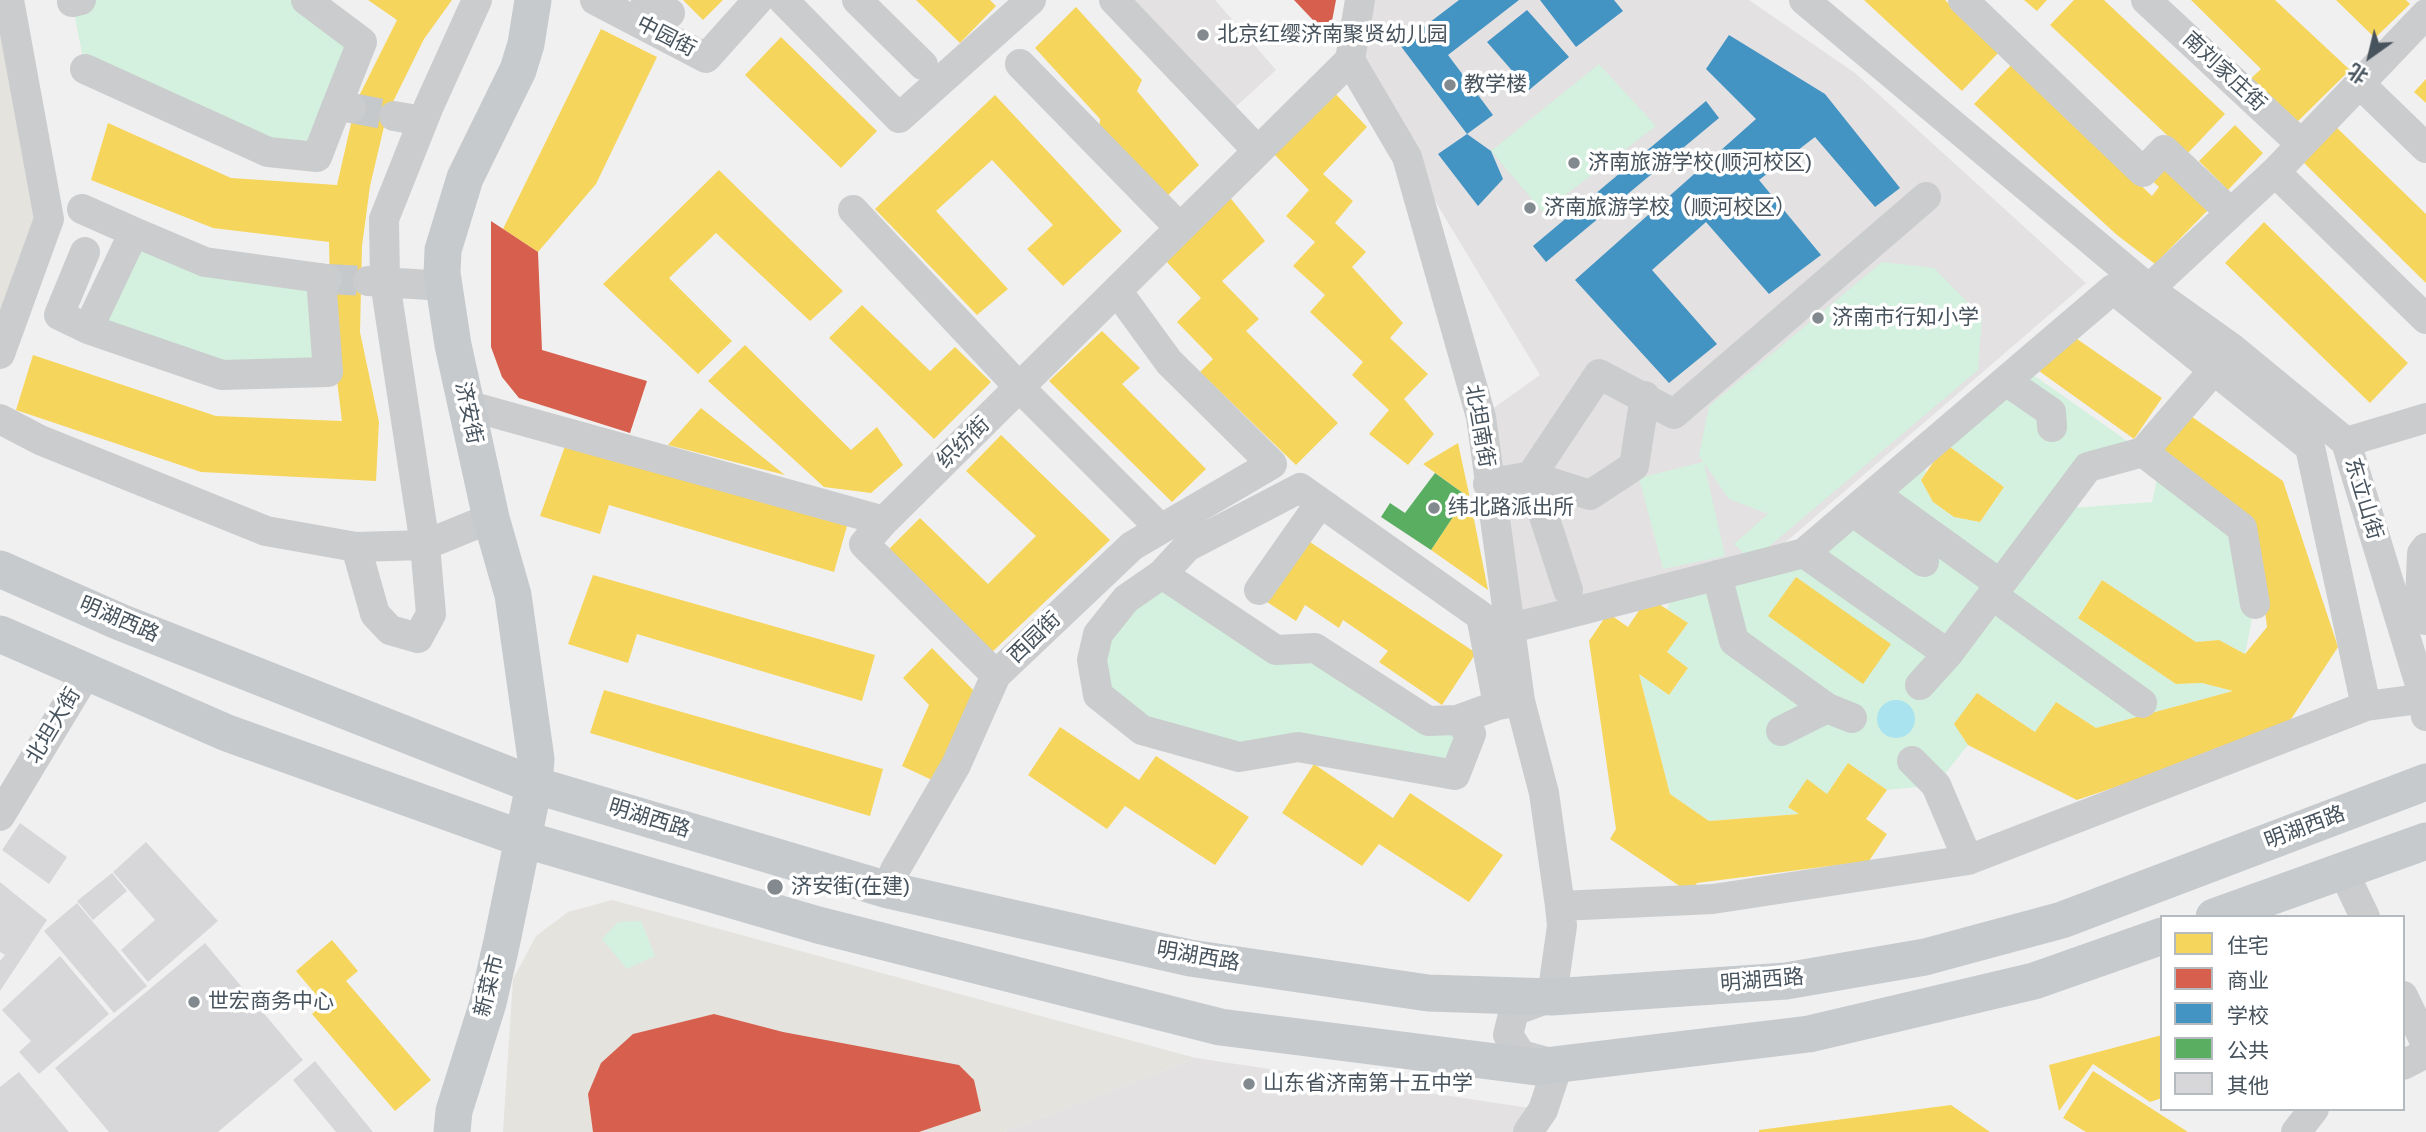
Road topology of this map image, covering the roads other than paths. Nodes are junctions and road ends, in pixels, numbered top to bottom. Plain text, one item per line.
1 (9, 0) edge
2 (306, 0) edge
3 (477, 0) edge
4 (533, 0) edge
5 (595, 0) edge
6 (758, 0) edge
7 (783, 0) edge
8 (857, 0) edge
9 (1031, 0) edge
10 (1114, 0) edge
11 (1360, 0) edge
12 (1804, 0) edge
13 (1963, 0) edge
14 (2146, 0) edge
15 (2426, 14) edge
16 (1350, 60) junction
17 (1020, 64) dead end
18 (923, 65) dead end
19 (85, 69) dead end
20 (2361, 85) junction
21 (394, 116) tunnel mouth
22 (423, 121) junction
23 (2301, 144) junction
24 (2426, 148) edge
25 (1257, 150) junction
26 (2275, 172) junction
27 (1926, 197) dead end
28 (82, 209) dead end
29 (853, 210) dead end
30 (2231, 213) junction
31 (1179, 227) junction
32 (134, 232) junction
33 (85, 252) dead end
34 (375, 282) junction
35 (444, 286) junction
36 (2149, 289) junction
37 (1118, 292) junction
38 (2426, 319) edge
39 (88, 329) junction
40 (0, 354) edge
41 (2223, 359) junction
42 (2006, 381) junction
43 (1020, 388) junction
44 (1645, 396) junction
45 (466, 405) junction
46 (2426, 418) edge
47 (0, 419) edge
48 (2052, 427) dead end
49 (2346, 442) junction
50 (2143, 452) junction
51 (1531, 476) junction
52 (1488, 484) junction
53 (1320, 503) junction
54 (1864, 503) junction
55 (491, 518) junction
56 (884, 521) junction
57 (1161, 529) junction
58 (425, 545) junction
59 (356, 547) junction
60 (2426, 548) edge
61 (1804, 553) junction
62 (1924, 562) dead end
63 (0, 569) edge
64 (1161, 574) junction
65 (1707, 578) junction
66 (1996, 589) junction
67 (1259, 590) dead end
68 (1568, 590) dead end
69 (2255, 604) dead end
70 (2426, 620) edge
71 (1508, 629) junction
72 (0, 634) edge
73 (1715, 647) dead end
74 (1948, 654) junction
75 (87, 672) junction
76 (996, 675) junction
77 (1920, 685) dead end
78 (1508, 703) junction
79 (2142, 703) dead end
80 (2425, 704) edge
81 (2366, 706) junction
82 (1380, 708) dead end
83 (1457, 720) junction
84 (1782, 731) dead end
85 (1912, 761) dead end
86 (2426, 782) edge
87 (534, 785) junction
88 (0, 816) edge
89 (523, 839) junction
90 (2426, 841) edge
91 (1968, 860) junction
92 (2343, 871) junction
93 (888, 890) junction
94 (1560, 906) junction
95 (2220, 915) edge
96 (2364, 915) edge
97 (2160, 937) edge
98 (1552, 997) junction
99 (2405, 1000) edge
100 (2426, 1044) edge
101 (2426, 1053) edge
102 (2405, 1064) edge
103 (1558, 1065) junction
104 (2312, 1111) edge
105 (452, 1132) edge
106 (1528, 1132) edge
107 (2296, 1132) edge

1 - 40 street
2 - 19 street
3 - 22 street
4 - 35 main road, 济安街
5 - 6 street, 中园街
7 - 9 street
8 - 18 street
10 - 25 street
11 - 16 street
12 - 36 street, 东立山街
13 - 30 street
14 - 23 street, 南刘家庄街
15 - 20 street
16 - 25 street, 织纺街
16 - 52 street, 北坦南街
17 - 31 street
20 - 23 street
20 - 24 street
21 - 22 street
22 - 34 street
23 - 26 street
25 - 31 street, 织纺街
26 - 30 street
26 - 38 street
27 - 44 street
28 - 32 street
29 - 43 street
30 - 36 street
31 - 37 street, 织纺街
32 - 39 street
32 - 39 street
33 - 39 street
34 - 35 street
34 - 58 street
35 - 45 main road, 济安街
36 - 41 street, 东立山街
37 - 43 street, 织纺街
37 - 57 street, 西园街
41 - 42 street
41 - 49 street, 东立山街
41 - 50 street
41 - 81 street
42 - 48 street
42 - 54 street
43 - 56 street, 织纺街
43 - 57 street
44 - 51 street
44 - 51 street
45 - 55 main road, 济安街
45 - 56 street
46 - 49 street
47 - 59 street
49 - 80 street, 东立山街
50 - 66 street
50 - 69 street
51 - 52 street
51 - 68 street
52 - 71 street, 北坦南街
53 - 64 street
53 - 67 street
53 - 78 street
54 - 61 street
54 - 62 street
54 - 66 street
55 - 58 street
55 - 87 main road, 济安街
56 - 76 street, 织纺街
57 - 76 street, 西园街
58 - 59 street
58 - 59 street
60 - 70 street
61 - 65 street
61 - 74 street
63 - 87 main road, 明湖西路
64 - 83 street
64 - 83 street
65 - 71 street
65 - 73 street
65 - 84 street
66 - 74 street
66 - 79 street
71 - 78 street, 北坦南街
72 - 75 main road
74 - 77 street
75 - 88 street, 北坦大街
75 - 89 main road
76 - 93 street, 西园街
78 - 83 street
78 - 94 street, 北坦南街
80 - 81 street
81 - 91 street
82 - 83 street
85 - 91 street
86 - 98 main road, 明湖西路
87 - 89 main road, 济安街
87 - 93 main road, 明湖西路
89 - 103 main road
89 - 105 main road, 新菜市
90 - 92 main road
91 - 94 street
92 - 95 main road
92 - 96 street
93 - 98 main road, 明湖西路
94 - 98 street, 北坦南街
97 - 103 main road
98 - 103 street
99 - 100 street
101 - 102 street
103 - 106 street
104 - 107 street

